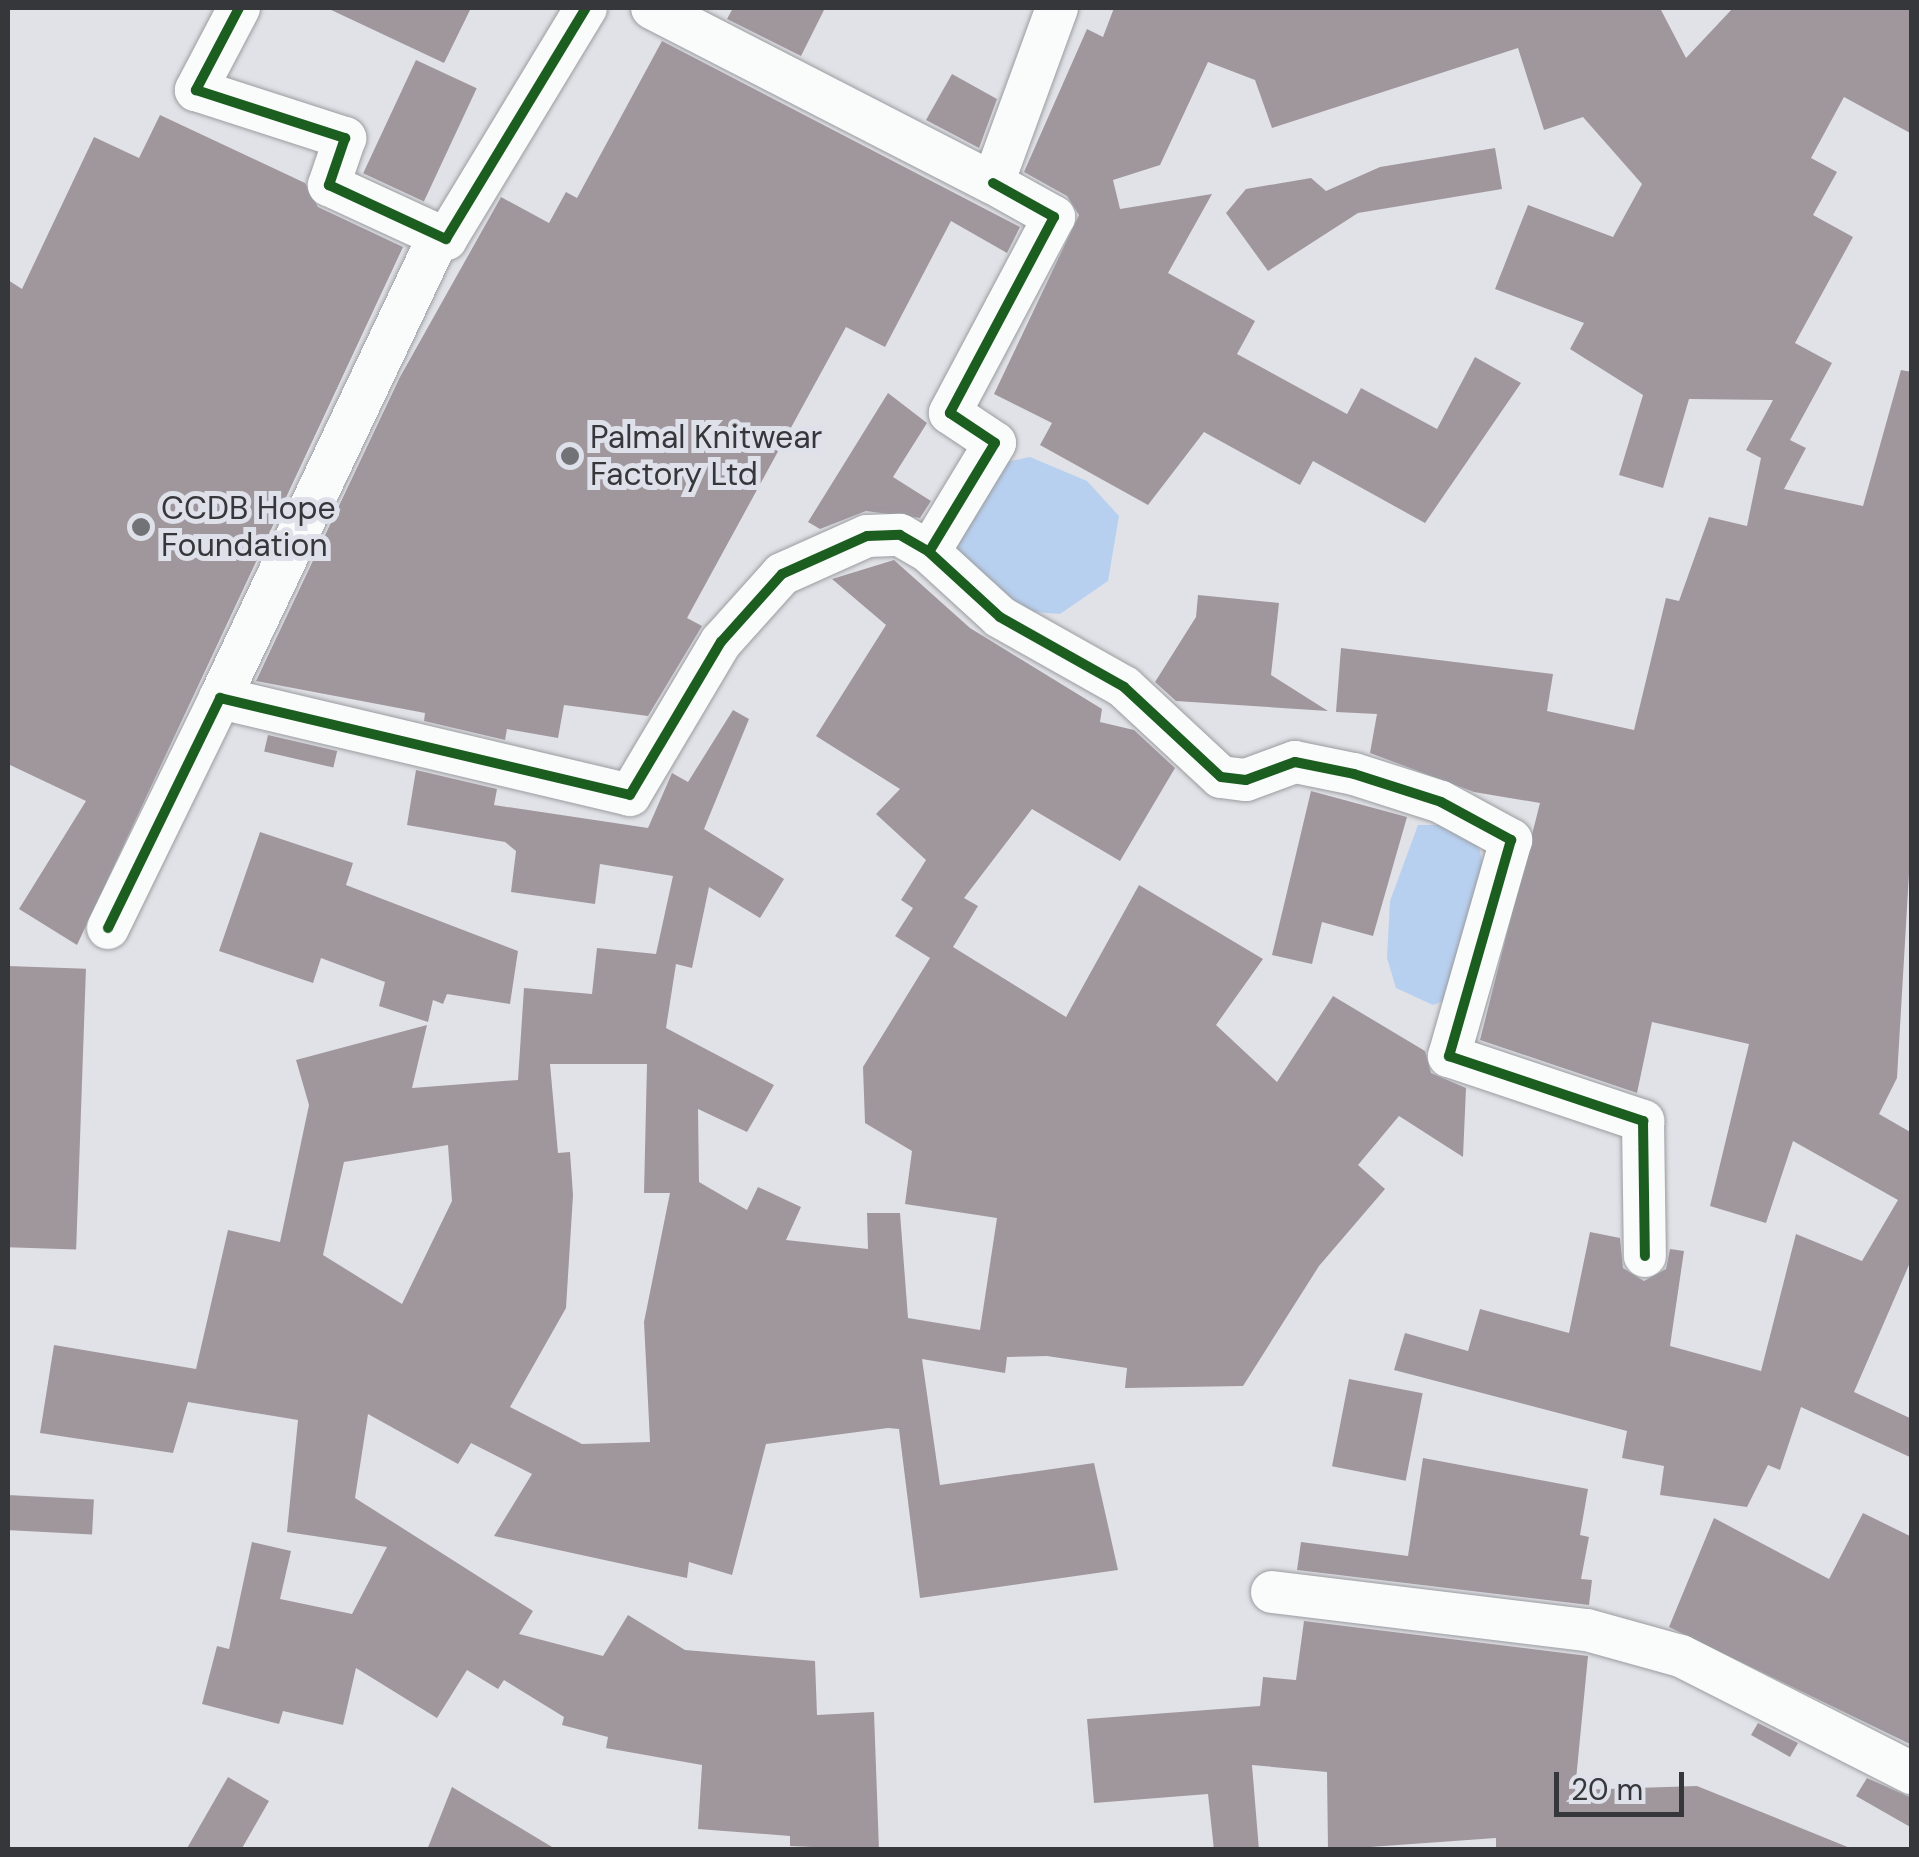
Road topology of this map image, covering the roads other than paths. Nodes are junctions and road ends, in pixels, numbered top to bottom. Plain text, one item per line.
1 (238, 8) edge
2 (586, 8) edge
3 (652, 8) edge
4 (1057, 8) edge
5 (993, 183) junction
6 (439, 236) junction
7 (930, 552) junction
8 (220, 698) junction
9 (108, 928) dead end
10 (1644, 1256) dead end
11 (1272, 1592) dead end
12 (1912, 1773) edge

1 - 6 street
2 - 6 street
3 - 5 street
4 - 5 street
5 - 7 street
6 - 8 street
7 - 8 street
7 - 10 street
8 - 9 street
11 - 12 street

